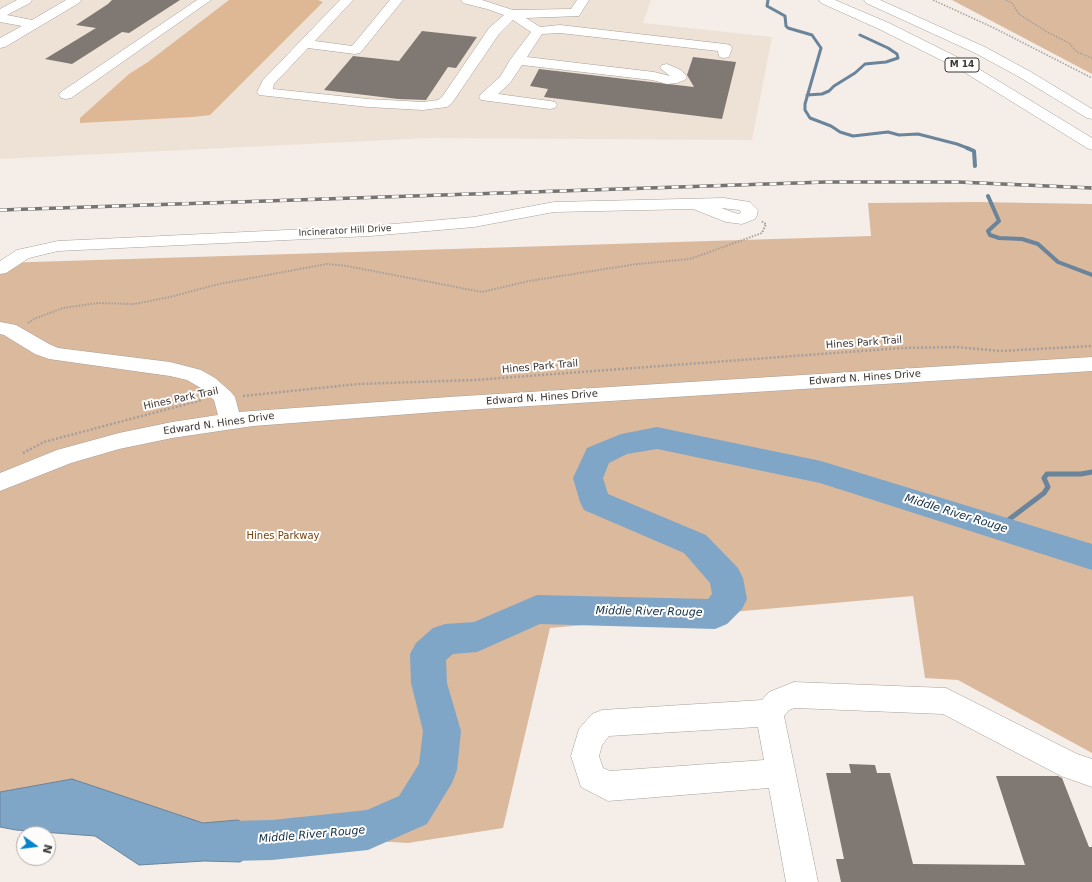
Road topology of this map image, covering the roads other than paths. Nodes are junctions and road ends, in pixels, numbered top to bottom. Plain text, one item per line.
1 (26, 0) edge
2 (54, 0) edge
3 (75, 0) edge
4 (205, 0) edge
5 (347, 0) edge
6 (396, 0) edge
7 (467, 0) edge
8 (583, 0) edge
9 (825, 0) edge
10 (870, 0) edge
11 (0, 14) edge
12 (512, 14) junction
13 (0, 18) edge
14 (16, 21) junction
15 (34, 24) junction
16 (0, 30) edge
17 (535, 34) junction
18 (622, 42) junction
19 (0, 44) edge
20 (304, 44) junction
21 (724, 54) dead end
22 (517, 60) junction
23 (66, 95) dead end
24 (550, 105) dead end
25 (1092, 115) edge
26 (1092, 145) edge
27 (750, 212) road end
28 (0, 270) edge
29 (0, 328) edge
30 (1092, 364) edge
31 (230, 421) junction
32 (0, 482) edge
33 (769, 713) junction
34 (780, 773) junction
35 (1092, 773) edge
36 (802, 882) edge

1 - 11 main road
2 - 14 main road
3 - 15 main road
4 - 23 main road
5 - 20 main road
6 - 20 main road
7 - 12 main road
8 - 12 main road
9 - 26 main road, M 14
10 - 25 main road, M 14
12 - 17 main road
12 - 20 main road
13 - 14 main road
14 - 15 main road
14 - 16 main road
15 - 19 main road
17 - 18 main road
17 - 22 main road
18 - 21 main road
18 - 22 main road
22 - 24 main road
27 - 28 main road, Incinerator Hill Drive
29 - 31 main road
30 - 31 main road, Edward N. Hines Drive
31 - 32 main road, Edward N. Hines Drive
33 - 34 main road
33 - 34 main road
33 - 35 main road
34 - 36 main road

